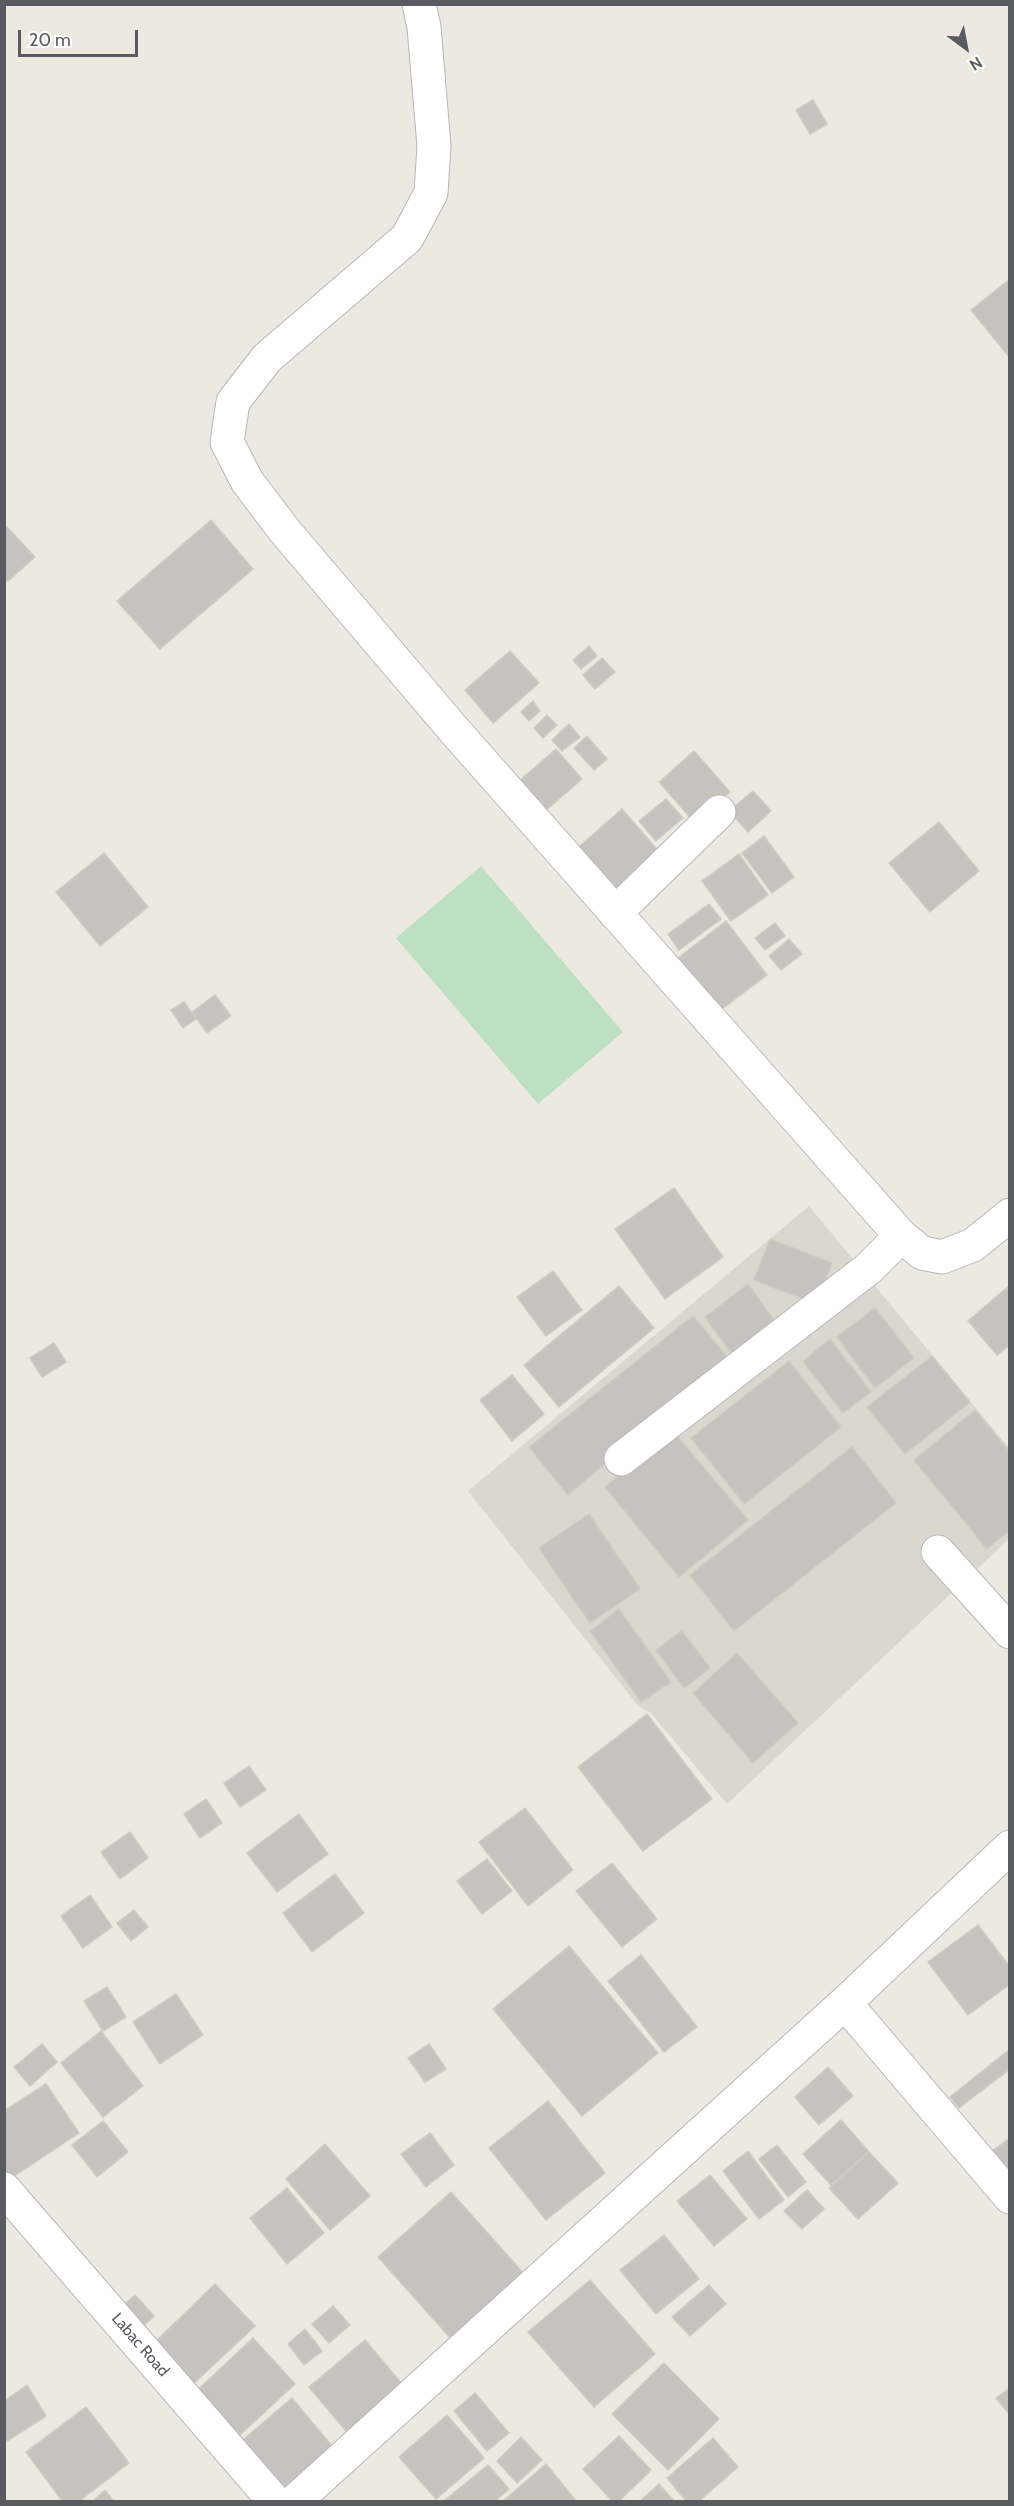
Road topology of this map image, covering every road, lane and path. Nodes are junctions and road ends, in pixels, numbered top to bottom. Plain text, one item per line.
1 (419, 4) edge
2 (719, 812) dead end
3 (615, 913) junction
4 (1010, 1215) edge
5 (901, 1236) junction
6 (621, 1459) dead end
7 (938, 1552) dead end
8 (1010, 1632) edge
9 (1010, 1847) edge
10 (845, 2003) junction
11 (4, 2189) edge
12 (1010, 2197) edge
13 (275, 2502) edge
14 (294, 2502) edge

1 - 3 street
2 - 3 street
3 - 5 street
4 - 5 street
5 - 6 street
7 - 8 street
9 - 10 street
10 - 12 street
10 - 14 street
11 - 13 street, Labac Road

